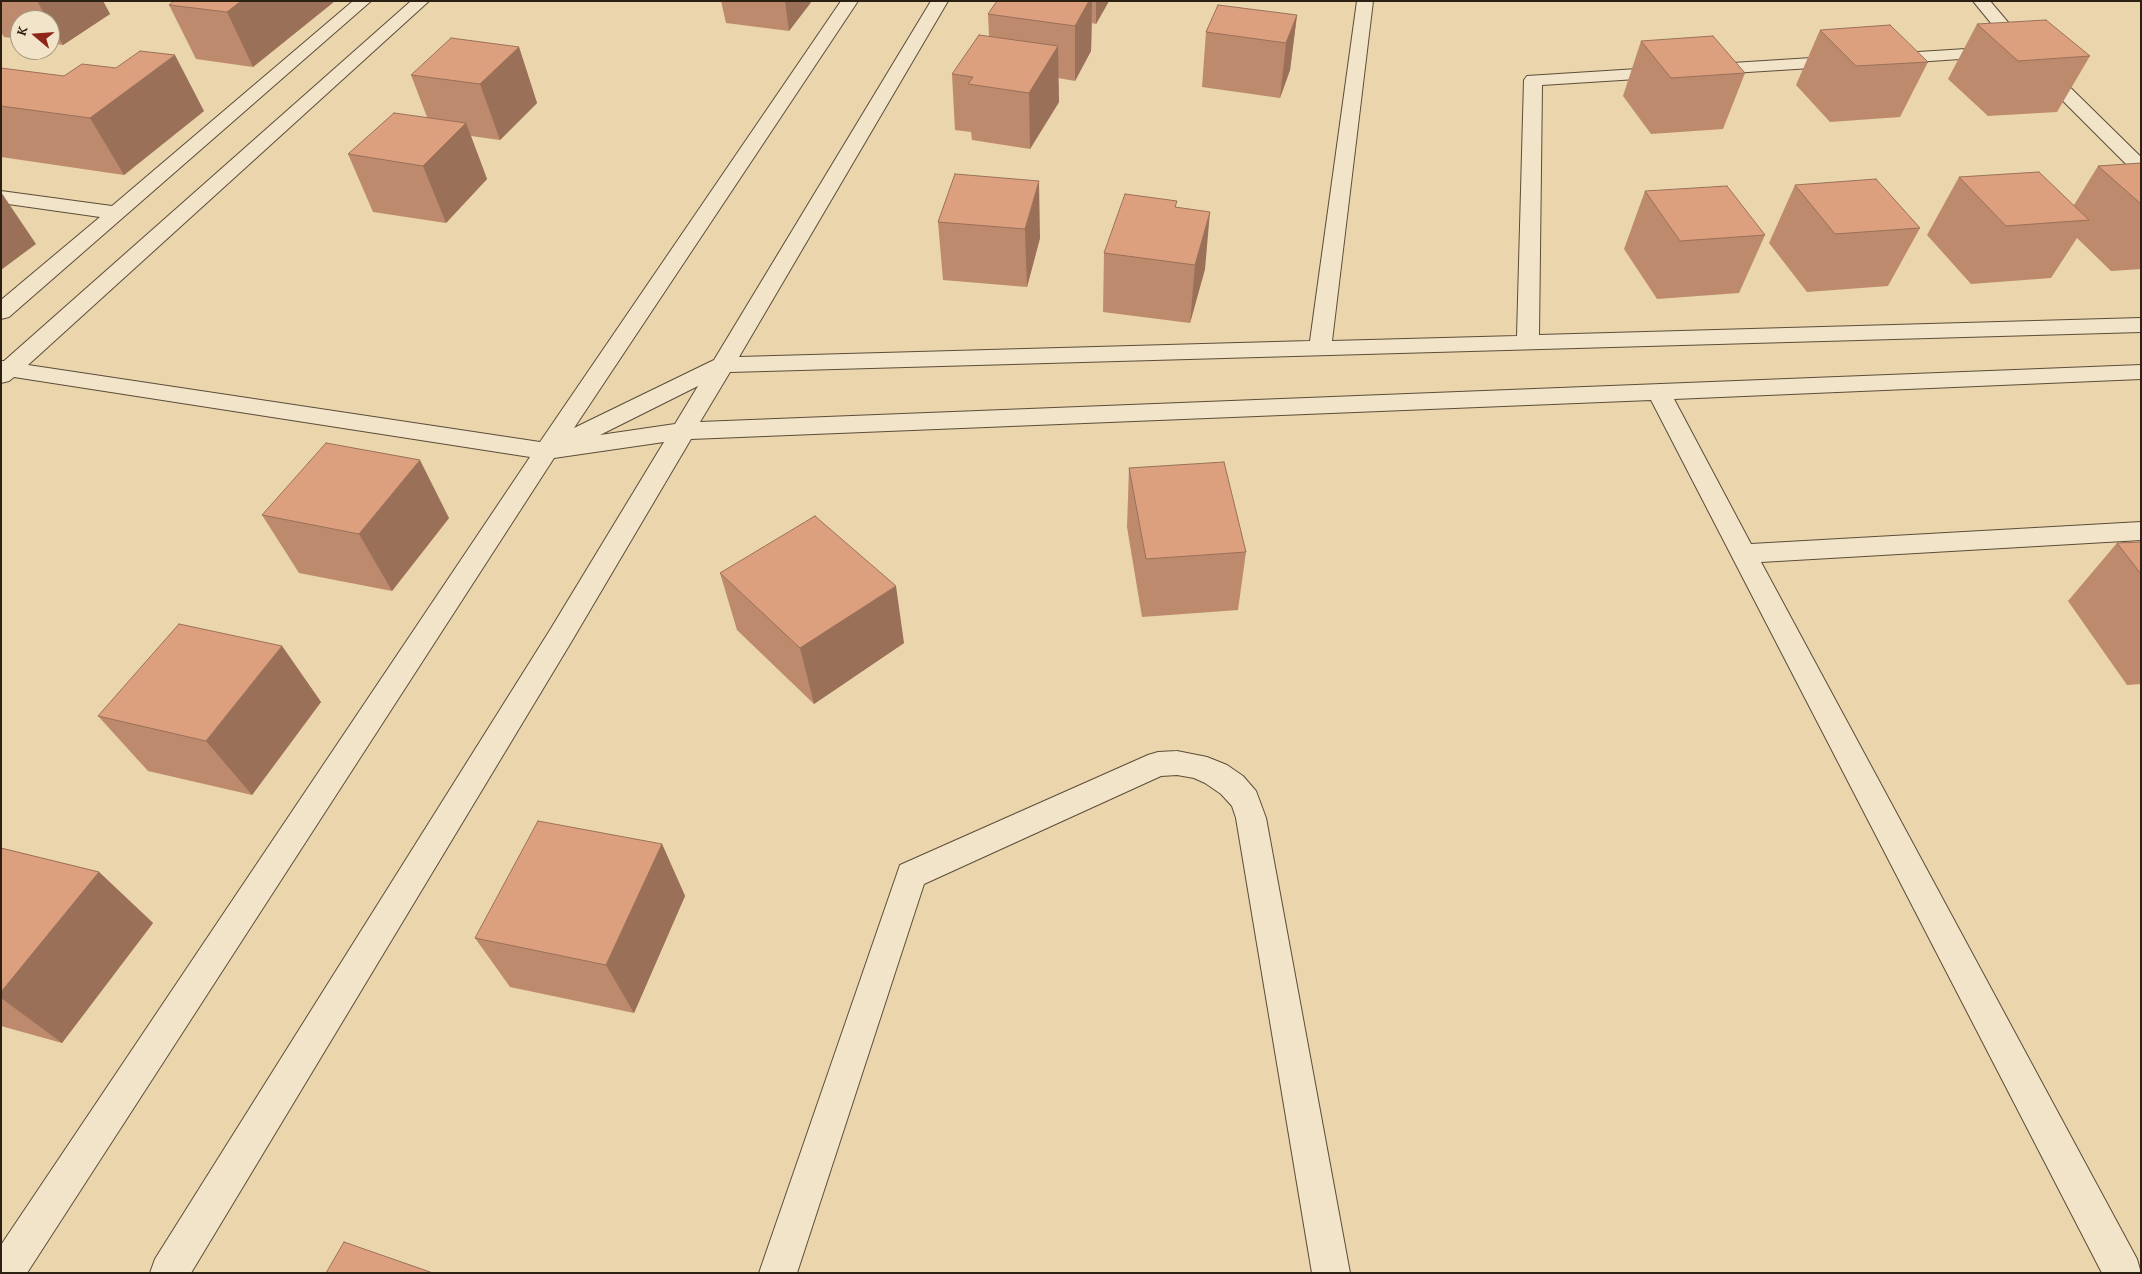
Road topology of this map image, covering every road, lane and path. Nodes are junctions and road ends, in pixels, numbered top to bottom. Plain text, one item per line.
1 (363, 1) edge
2 (421, 1) edge
3 (850, 1) edge
4 (940, 1) edge
5 (1366, 1) edge
6 (1980, 1) edge
7 (2023, 50) junction
8 (2141, 168) edge
9 (1, 197) edge
10 (116, 213) junction
11 (1, 312) edge
12 (2141, 326) edge
13 (1528, 343) junction
14 (1320, 349) junction
15 (722, 365) junction
16 (4, 371) edge
17 (2141, 372) edge
18 (1658, 392) junction
19 (683, 431) junction
20 (546, 451) junction
21 (2141, 531) edge
22 (1744, 554) junction
23 (4, 1273) edge
24 (169, 1273) edge
25 (778, 1273) edge
26 (1332, 1273) edge
27 (2123, 1273) edge

1 - 10 street
2 - 16 street
3 - 20 street
4 - 15 street
5 - 14 street
6 - 7 street
7 - 8 street
7 - 13 street
9 - 10 street
10 - 11 street
12 - 13 street
13 - 14 street
14 - 15 street
15 - 19 street
15 - 20 street
16 - 20 street
17 - 18 street
18 - 19 street
18 - 22 street
19 - 20 street
19 - 24 street
20 - 23 street
21 - 22 street
22 - 27 street
25 - 26 street

